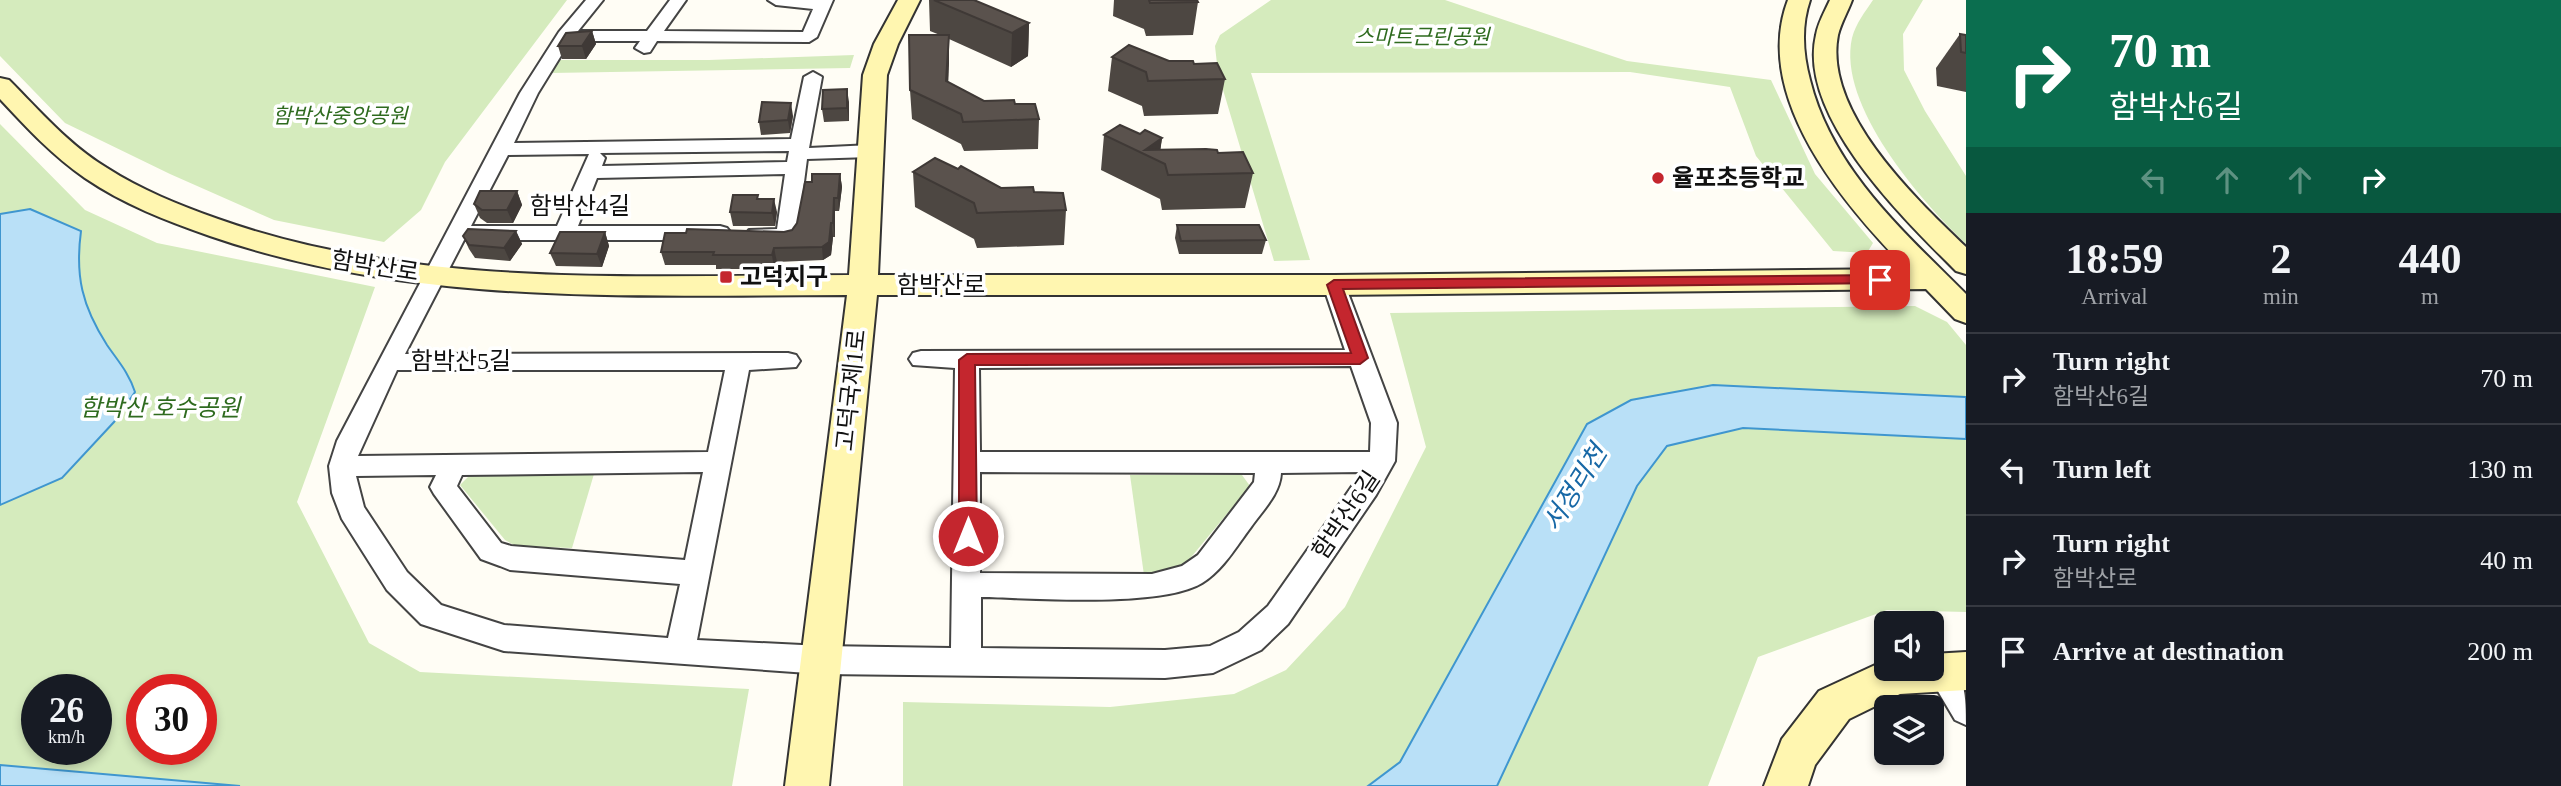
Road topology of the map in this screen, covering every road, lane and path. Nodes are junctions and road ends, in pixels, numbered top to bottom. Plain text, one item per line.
1 (595, 0) edge
2 (678, 0) edge
3 (776, 0) edge
4 (904, 0) edge
5 (909, 0) edge
6 (1799, 0) edge
7 (1841, 0) edge
8 (823, 3) edge
9 (565, 36) junction
10 (647, 44) junction
11 (813, 77) dead end
12 (0, 85) edge
13 (600, 148) junction
14 (501, 149) junction
15 (871, 151) junction
16 (797, 156) junction
17 (590, 172) junction
18 (565, 232) junction
19 (457, 233) junction
20 (1966, 264) edge
21 (435, 276) junction
22 (1934, 279) junction
23 (863, 285) junction
24 (1334, 285) junction
25 (1966, 312) edge
26 (1360, 358) junction
27 (921, 359) dead end
28 (967, 360) junction
29 (788, 361) dead end
30 (389, 362) junction
31 (739, 362) junction
32 (1382, 461) junction
33 (719, 462) junction
34 (968, 462) junction
35 (1269, 462) junction
36 (342, 466) junction
37 (453, 466) junction
38 (696, 573) junction
39 (968, 585) junction
40 (680, 652) junction
41 (822, 660) junction
42 (966, 662) junction
43 (1953, 671) edge
44 (1966, 710) edge
45 (808, 775) edge
46 (1786, 786) edge

1 - 9 street
2 - 10 street
3 - 8 street
4 - 5 street
5 - 15 street, 고덕국제1로
6 - 22 street
7 - 20 street
8 - 10 street
9 - 10 street
9 - 14 street
11 - 16 street
12 - 21 street, 함박산로
13 - 14 street, 함박산4길
13 - 16 street, 함박산4길
13 - 17 street
14 - 19 street
15 - 16 street, 함박산4길
15 - 23 street, 고덕국제1로
16 - 17 street, 함박산4길
16 - 18 street, 함박산4길
17 - 18 street
18 - 19 street, 함박산4길
19 - 21 street
21 - 23 street, 함박산로
21 - 30 street
22 - 24 street, 함박산로
22 - 25 street
23 - 24 street, 함박산로
23 - 41 street, 고덕국제1로
24 - 26 street, 함박산6길
26 - 28 street
26 - 32 street, 함박산6길
27 - 28 street
28 - 34 street
29 - 31 street, 함박산5길
30 - 31 street, 함박산5길
30 - 36 street, 함박산5길
31 - 33 street
32 - 35 street
32 - 42 street, 함박산6길
33 - 37 street
33 - 38 street
34 - 35 street
34 - 39 street
35 - 39 street
36 - 37 street
36 - 40 street, 함박산5길
37 - 38 street
38 - 40 street
39 - 42 street
40 - 41 street, 함박산5길
41 - 42 street, 함박산6길
41 - 45 street, 고덕국제1로
43 - 44 street
43 - 46 street

